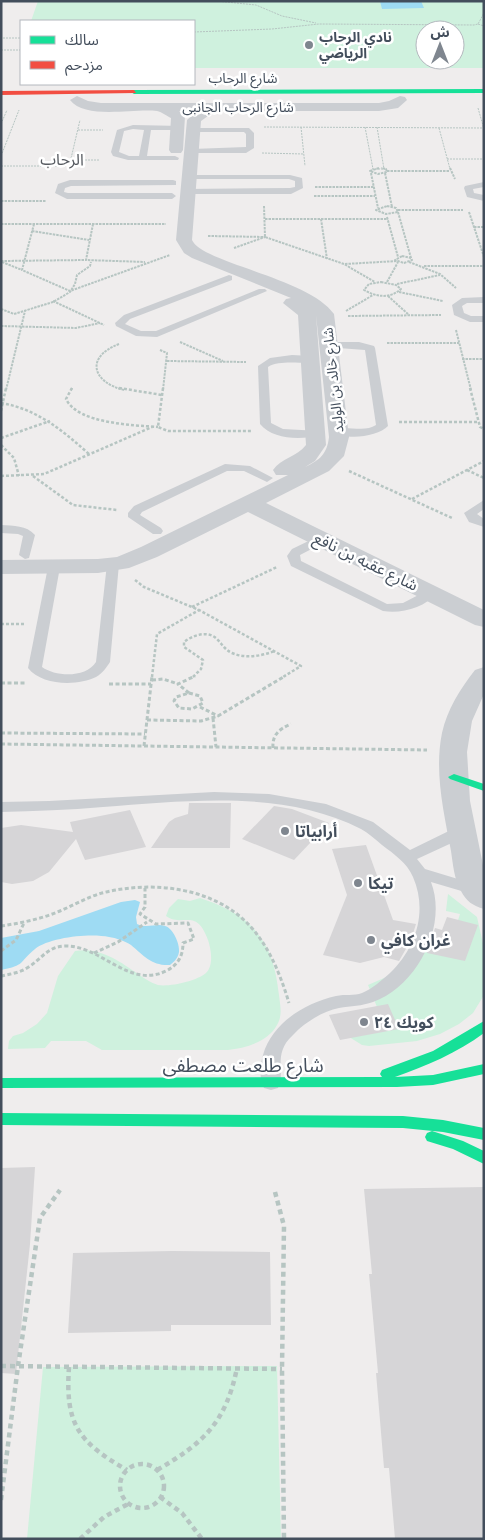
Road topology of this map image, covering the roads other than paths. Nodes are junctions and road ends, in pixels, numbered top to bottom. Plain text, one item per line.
1 (1, 93) edge
2 (161, 94) edge
3 (481, 97) edge
4 (1, 100) edge
5 (400, 100) junction
6 (81, 102) junction
7 (218, 107) junction
8 (148, 128) junction
9 (186, 129) junction
10 (222, 141) junction
11 (143, 158) junction
12 (182, 174) junction
13 (484, 184) edge
14 (482, 198) edge
15 (229, 278) junction
16 (270, 288) junction
17 (484, 300) edge
18 (484, 319) edge
19 (329, 344) junction
20 (311, 359) junction
21 (312, 383) junction
22 (334, 383) junction
23 (339, 432) junction
24 (316, 433) junction
25 (260, 492) junction
26 (484, 504) edge
27 (484, 523) edge
28 (1, 529) edge
29 (157, 531) junction
30 (321, 539) junction
31 (1, 554) edge
32 (26, 554) junction
33 (117, 563) junction
34 (1, 567) edge
35 (54, 567) junction
36 (430, 593) junction
37 (484, 602) edge
38 (484, 620) edge
39 (484, 675) edge
40 (453, 764) junction
41 (484, 788) edge
42 (1, 807) edge
43 (462, 831) junction
44 (408, 856) junction
45 (419, 873) junction
46 (480, 894) edge
47 (484, 1026) edge
48 (484, 1069) edge
49 (356, 1082) junction
50 (1, 1083) edge
51 (271, 1083) junction
52 (1, 1119) edge
53 (362, 1122) junction
54 (484, 1134) edge
55 (484, 1158) edge

1 - 2 street, شارع الرحاب
2 - 3 street, شارع الرحاب
2 - 6 street, شارع الرحاب الجانبى
2 - 7 street, شارع الرحاب الجانبى
2 - 9 street
3 - 5 street, شارع الرحاب
4 - 6 street, شارع الرحاب
5 - 6 street, شارع الرحاب
5 - 7 street, شارع الرحاب الجانبى
7 - 9 street
8 - 9 lane
8 - 11 lane
8 - 11 lane
9 - 10 lane
9 - 12 street
10 - 10 lane
10 - 12 lane
11 - 12 lane
12 - 12 lane
12 - 12 lane
12 - 15 street, شارع خالد بن الوليد
12 - 16 street, شارع خالد بن الوليد
13 - 14 lane
15 - 16 street, شارع خالد بن الوليد
15 - 16 lane
16 - 19 street, شارع خالد بن الوليد
16 - 20 street, شارع خالد بن الوليد
17 - 18 lane
19 - 22 street, شارع خالد بن الوليد
19 - 23 lane
20 - 21 street, شارع خالد بن الوليد
20 - 24 lane
21 - 22 street
21 - 24 street, شارع خالد بن الوليد
22 - 23 street, شارع خالد بن الوليد
23 - 25 street, شارع خالد بن الوليد
24 - 25 street, شارع خالد بن الوليد
25 - 29 street, شارع خالد بن الوليد
25 - 29 lane
25 - 30 street, شارع عقبه بن نافع
25 - 33 street, شارع خالد بن الوليد
25 - 37 street, شارع عقبه بن نافع
26 - 27 lane
28 - 32 lane
29 - 32 street, شارع خالد بن الوليد
30 - 36 street, شارع عقبه بن نافع
30 - 36 lane
31 - 32 street, شارع خالد بن الوليد
33 - 35 street, شارع خالد بن الوليد
33 - 35 lane
34 - 35 street, شارع خالد بن الوليد
36 - 38 street, شارع عقبه بن نافع
39 - 40 street
40 - 41 street
40 - 43 street
42 - 44 lane
43 - 44 lane
43 - 46 street
44 - 45 lane
45 - 46 lane
45 - 51 lane
47 - 49 street
48 - 49 street, شارع طلعت مصطفى
49 - 51 street, شارع طلعت مصطفى
50 - 51 street, شارع طلعت مصطفى
52 - 53 street
53 - 54 street
53 - 55 street

